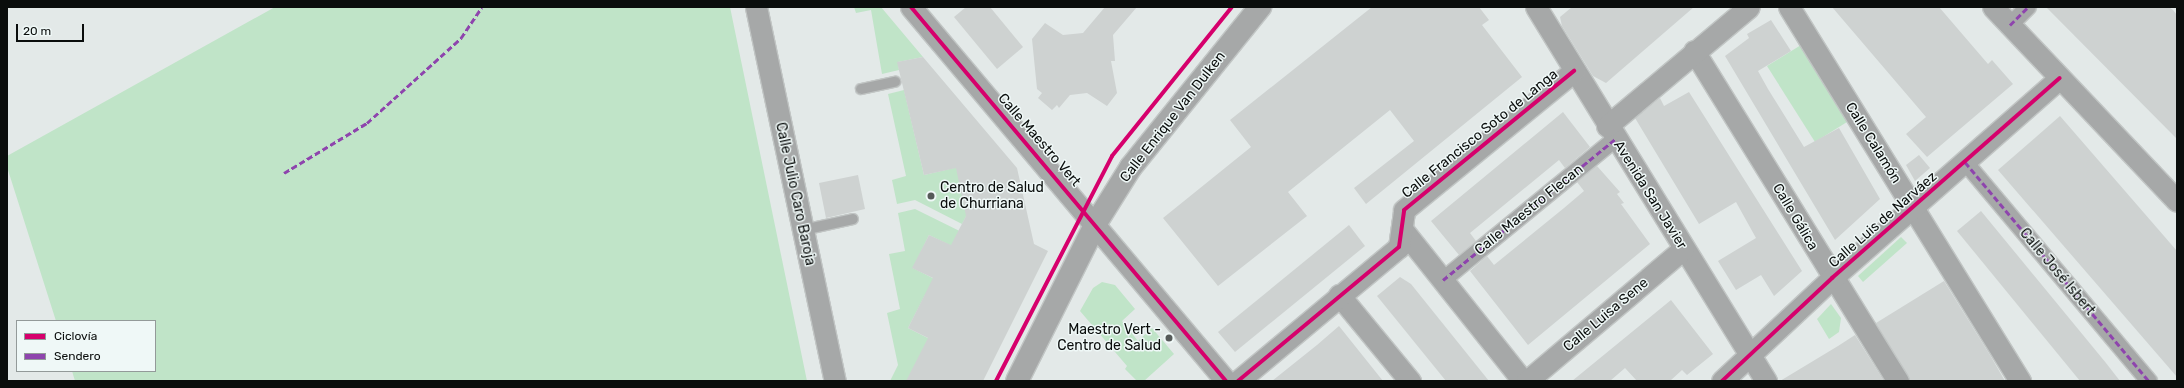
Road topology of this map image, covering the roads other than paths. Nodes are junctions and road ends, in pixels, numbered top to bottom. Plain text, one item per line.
1 (756, 7) edge
2 (911, 7) edge
3 (1260, 7) edge
4 (1749, 7) edge
5 (1789, 7) edge
6 (1993, 7) edge
7 (2028, 7) edge
8 (1538, 8) edge
9 (2010, 25) junction
10 (1694, 52) junction
11 (1574, 71) junction
12 (2060, 78) junction
13 (894, 82) dead end
14 (861, 89) dead end
15 (1611, 133) junction
16 (1965, 162) junction
17 (2177, 201) edge
18 (1913, 208) junction
19 (853, 220) dead end
20 (1096, 223) junction
21 (1402, 228) junction
22 (803, 230) junction
23 (1683, 249) junction
24 (1832, 278) junction
25 (1443, 280) junction
26 (1339, 295) junction
27 (1749, 354) junction
28 (834, 381) edge
29 (1017, 381) edge
30 (1226, 381) edge
31 (1238, 381) edge
32 (1410, 381) edge
33 (1523, 381) edge
34 (1527, 381) edge
35 (1722, 381) edge
36 (1766, 381) edge
37 (1898, 381) edge
38 (2020, 381) edge
39 (2150, 381) edge

1 - 22 street, Calle Julio Caro Baroja
2 - 20 street, Calle Maestro Vert
3 - 20 street, Calle Enrique Van Dulken
4 - 10 street, Calle Maestro Flecan
5 - 18 street, Calle Calamón
6 - 9 street
7 - 9 street
8 - 11 street, Avenida San Javier
9 - 12 street
10 - 15 street, Calle Maestro Flecan
10 - 24 street, Calle Gálica
11 - 15 street, Avenida San Javier
11 - 21 street, Calle Francisco Soto de Langa
12 - 16 street, Calle Luis de Narváez
12 - 17 street
13 - 14 lane
15 - 23 street, Avenida San Javier
15 - 25 street, Calle Maestro Flecan
16 - 18 street, Calle Luis de Narváez
16 - 39 street, Calle José Isbert
18 - 24 street, Calle Luis de Narváez
18 - 38 street, Calle Calamón
19 - 22 lane
20 - 29 street, Calle Enrique Van Dulken
20 - 30 street, Calle Maestro Vert
21 - 25 street
21 - 26 street, Calle Francisco Soto de Langa
22 - 28 street, Calle Julio Caro Baroja
23 - 27 street, Avenida San Javier
23 - 34 street, Calle Luisa Sene
24 - 27 street, Calle Luis de Narváez
24 - 37 street, Calle Gálica
25 - 33 street
26 - 31 street, Calle Francisco Soto de Langa
26 - 32 street
27 - 35 street, Calle Luis de Narváez
27 - 36 street, Avenida San Javier

